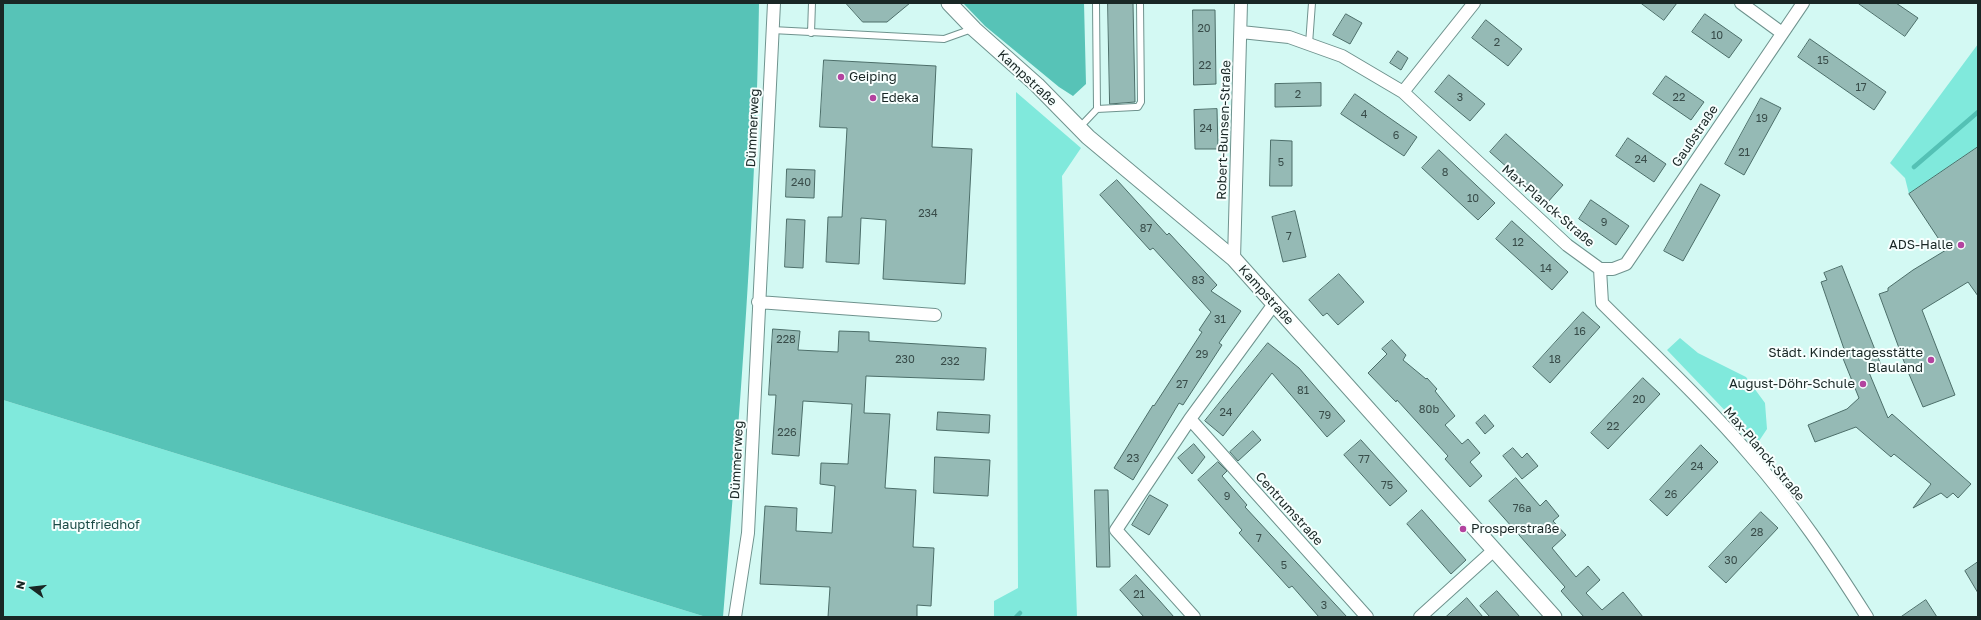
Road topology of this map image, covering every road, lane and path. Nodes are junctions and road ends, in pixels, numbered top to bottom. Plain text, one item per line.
1 (774, 3) edge
2 (812, 3) edge
3 (949, 3) edge
4 (1096, 3) edge
5 (1140, 3) edge
6 (1241, 3) edge
7 (1312, 3) edge
8 (1474, 3) edge
9 (1741, 3) edge
10 (1803, 3) edge
11 (974, 29) junction
12 (772, 30) junction
13 (811, 32) junction
14 (1241, 32) junction
15 (1782, 32) junction
16 (1309, 44) junction
17 (1403, 92) junction
18 (1098, 109) junction
19 (1079, 128) junction
20 (1234, 258) junction
21 (1600, 269) junction
22 (758, 302) junction
23 (1274, 304) junction
24 (935, 315) dead end
25 (1190, 419) junction
26 (1494, 550) junction
27 (735, 617) edge
28 (1194, 617) edge
29 (1367, 617) edge
30 (1420, 617) edge
31 (1554, 617) edge
32 (1867, 617) edge

1 - 12 street, Dümmerweg
2 - 13 lane
3 - 11 street, Kampstraße
4 - 18 lane
5 - 18 lane
6 - 14 street, Robert-Bunsen-Straße
7 - 16 lane
8 - 17 street
9 - 15 street
10 - 15 street, Gaußstraße
11 - 13 lane
11 - 19 street, Kampstraße
12 - 13 lane
12 - 22 street, Dümmerweg
14 - 16 street, Max-Planck-Straße
14 - 20 street, Robert-Bunsen-Straße
15 - 21 street, Gaußstraße
16 - 17 street, Max-Planck-Straße
17 - 21 street, Max-Planck-Straße
18 - 19 lane
19 - 20 street, Kampstraße
20 - 23 street, Kampstraße
21 - 32 street, Max-Planck-Straße
22 - 24 street
22 - 27 street, Dümmerweg
23 - 25 street
23 - 26 street, Kampstraße
25 - 28 street
25 - 29 street, Centrumstraße
26 - 30 street
26 - 31 street, Kampstraße

